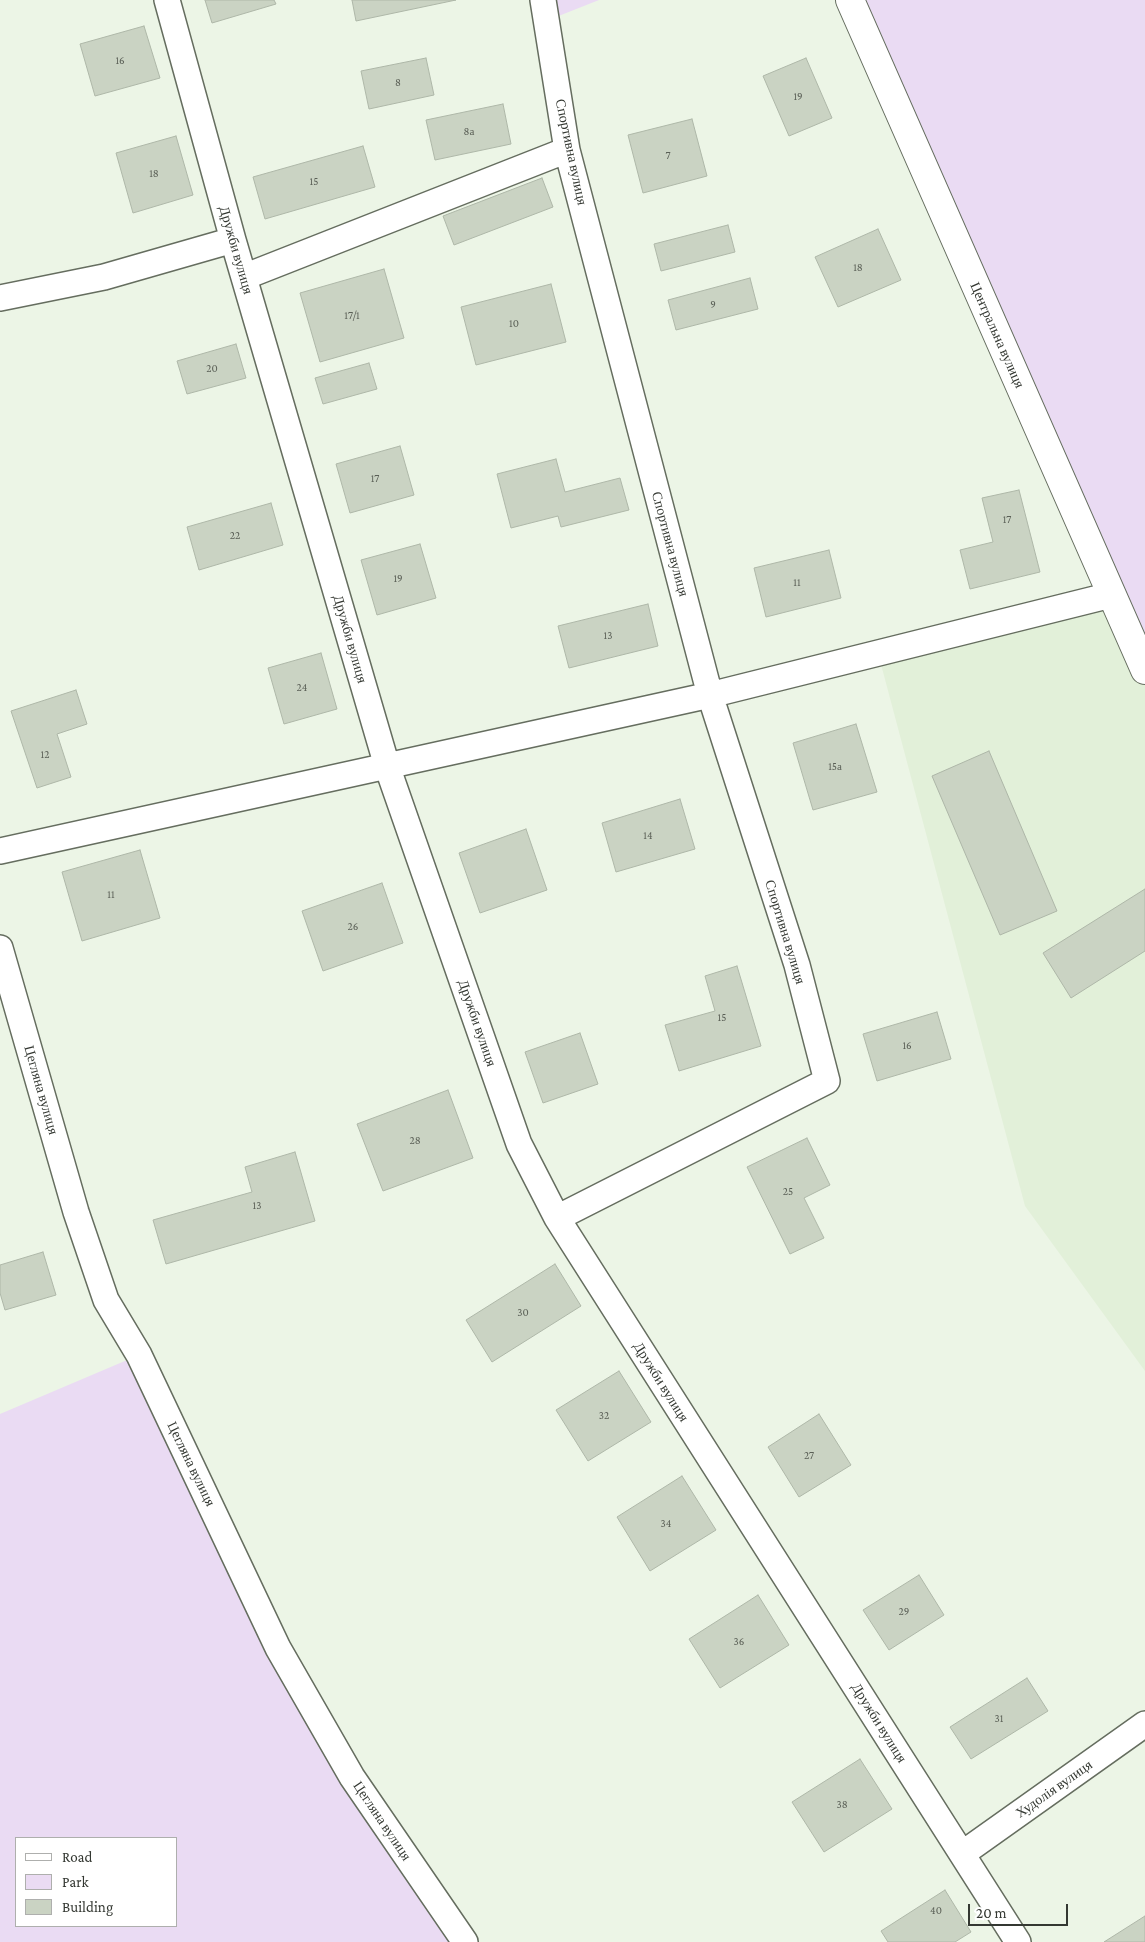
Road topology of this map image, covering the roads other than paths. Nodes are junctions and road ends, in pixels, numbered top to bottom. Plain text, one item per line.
1 (167, 0) edge
2 (543, 0) edge
3 (850, 0) edge
4 (568, 150) junction
5 (233, 240) junction
6 (244, 277) junction
7 (0, 298) edge
8 (1111, 595) junction
9 (1145, 670) edge
10 (710, 695) junction
11 (387, 766) junction
12 (0, 851) edge
13 (0, 948) edge
14 (556, 1218) junction
15 (1145, 1724) edge
16 (962, 1854) junction
17 (465, 1942) edge
18 (1018, 1942) edge

1 - 5 street, Дружби вулиця
2 - 4 street, Спортивна вулиця
3 - 8 street, Центральна вулиця
4 - 6 street
4 - 10 street, Спортивна вулиця
5 - 6 street, Дружби вулиця
5 - 7 street
6 - 11 street, Дружби вулиця
8 - 9 street, Центральна вулиця
8 - 10 street
10 - 11 street
10 - 14 street, Спортивна вулиця
11 - 12 street
11 - 14 street, Дружби вулиця
13 - 17 street, Цегляна вулиця
14 - 16 street, Дружби вулиця
15 - 16 street, Худолія вулиця
16 - 18 street, Дружби вулиця

